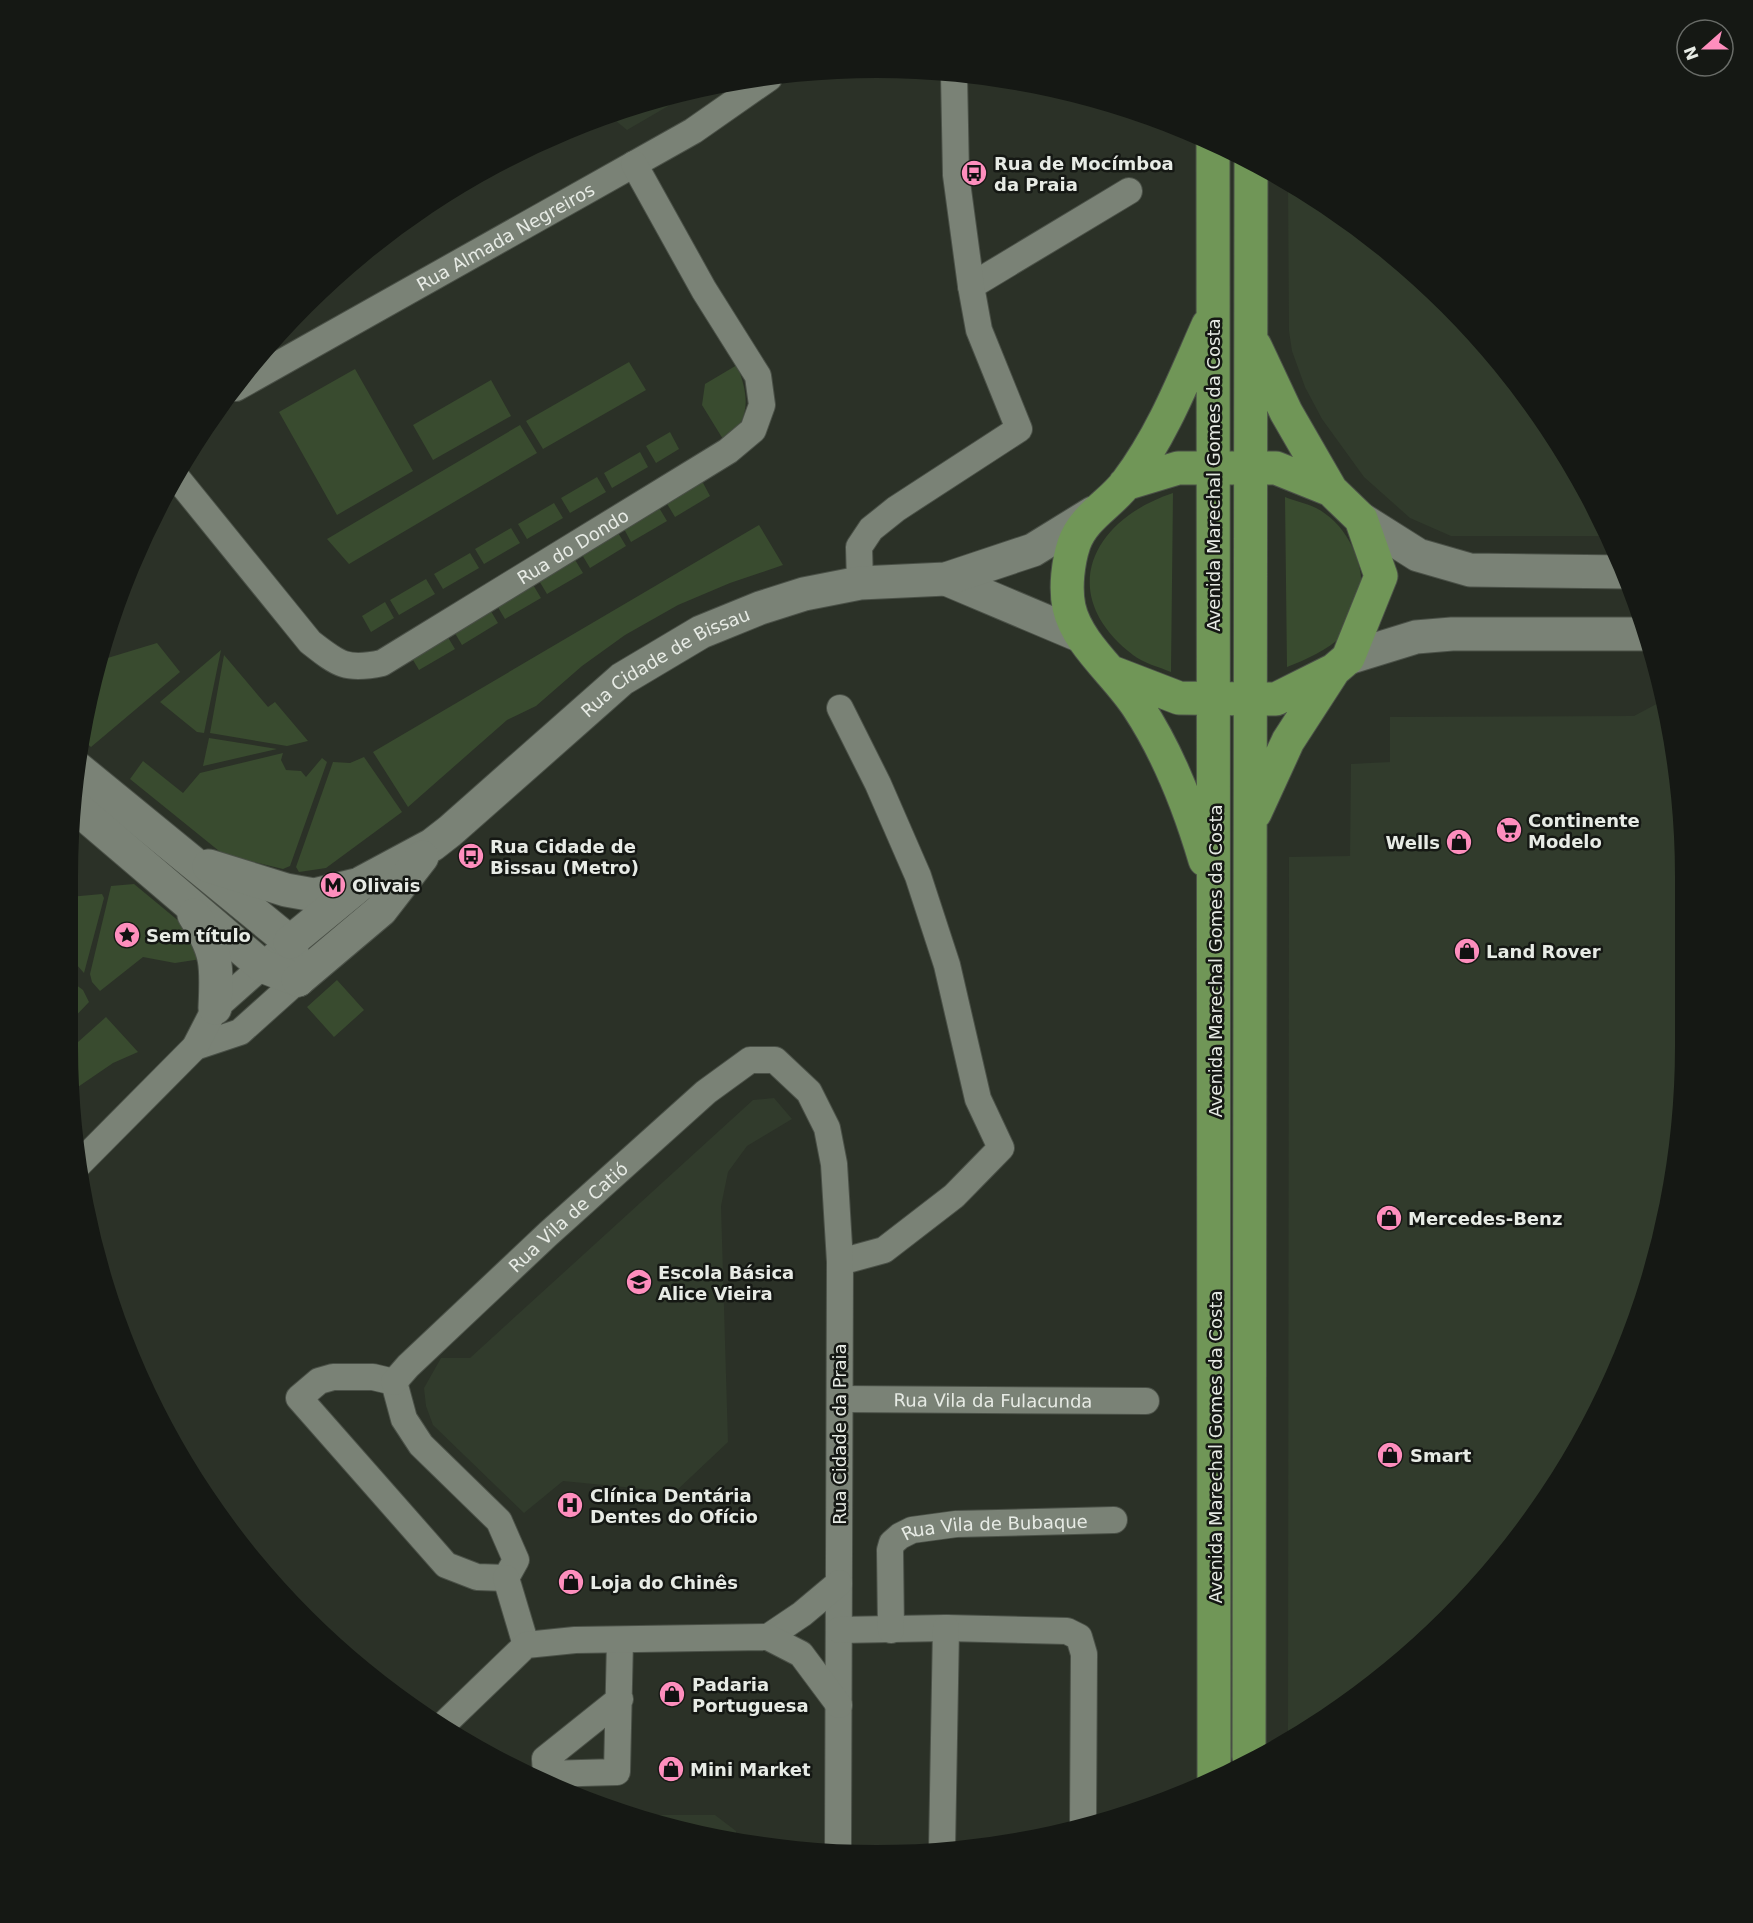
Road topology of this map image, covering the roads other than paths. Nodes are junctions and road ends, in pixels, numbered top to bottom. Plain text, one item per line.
1 (954, 82) edge
2 (755, 88) edge
3 (1213, 153) edge
4 (634, 164) junction
5 (1251, 171) edge
6 (1129, 191) dead end
7 (971, 286) junction
8 (1212, 318) junction
9 (1251, 339) junction
10 (286, 345) edge
11 (266, 362) edge
12 (1214, 468) junction
13 (1251, 468) junction
14 (181, 484) edge
15 (1125, 484) junction
16 (1331, 490) junction
17 (1093, 513) junction
18 (1361, 519) junction
19 (1614, 572) edge
20 (946, 579) junction
21 (860, 583) junction
22 (1637, 634) edge
23 (1081, 636) junction
24 (1341, 664) junction
25 (1114, 674) junction
26 (1214, 698) junction
27 (1251, 699) junction
28 (840, 708) dead end
29 (85, 774) edge
30 (81, 812) edge
31 (1251, 823) junction
32 (432, 845) junction
33 (188, 858) junction
34 (363, 882) junction
35 (180, 894) junction
36 (1216, 897) junction
37 (290, 942) junction
38 (262, 966) junction
39 (298, 980) junction
40 (215, 1008) junction
41 (195, 1047) junction
42 (750, 1060) joint
43 (86, 1157) edge
44 (840, 1262) junction
45 (394, 1382) junction
46 (840, 1399) junction
47 (1146, 1401) dead end
48 (1114, 1520) dead end
49 (506, 1578) junction
50 (839, 1583) junction
51 (946, 1628) junction
52 (839, 1630) junction
53 (891, 1630) junction
54 (768, 1637) junction
55 (620, 1640) junction
56 (526, 1645) junction
57 (620, 1699) dead end
58 (839, 1705) junction
59 (448, 1720) edge
60 (1249, 1753) edge
61 (1214, 1770) edge
62 (1083, 1818) edge
63 (942, 1842) edge
64 (838, 1844) edge

1 - 7 street
2 - 4 street, Rua Almada Negreiros
3 - 8 main road, Avenida Marechal Gomes da Costa
4 - 10 street, Rua Almada Negreiros
4 - 14 street, Rua do Dondo
5 - 9 main road, Avenida Marechal Gomes da Costa
6 - 7 street
7 - 21 street
8 - 12 main road, Avenida Marechal Gomes da Costa
8 - 15 main road
9 - 13 main road, Avenida Marechal Gomes da Costa
9 - 16 main road
10 - 11 street, Rua Almada Negreiros
12 - 13 main road
12 - 15 main road
12 - 26 main road, Avenida Marechal Gomes da Costa
13 - 16 main road
13 - 27 main road, Avenida Marechal Gomes da Costa
15 - 17 main road
16 - 18 main road
17 - 20 main road, Rua Cidade de Bissau
17 - 23 main road
18 - 19 main road
18 - 24 main road
20 - 21 main road, Rua Cidade de Bissau
20 - 23 main road, Rua Cidade de Bissau
21 - 32 main road, Rua Cidade de Bissau
22 - 24 main road
23 - 25 main road
24 - 27 main road
24 - 31 main road
25 - 26 main road
25 - 36 main road
26 - 27 main road
26 - 36 main road, Avenida Marechal Gomes da Costa
27 - 31 main road, Avenida Marechal Gomes da Costa
28 - 44 street
29 - 33 main road
30 - 35 main road
31 - 60 main road, Avenida Marechal Gomes da Costa
32 - 34 main road, Rua Cidade de Bissau
32 - 39 main road, Rua Cidade de Bissau
33 - 34 main road
33 - 37 main road
34 - 37 main road, Rua Cidade de Bissau
35 - 38 main road
35 - 40 main road
36 - 61 main road, Avenida Marechal Gomes da Costa
37 - 38 street, Rua Cidade de Bissau
37 - 39 main road
38 - 39 main road
38 - 40 street, Rua Cidade de Bissau
39 - 41 street, Rua Cidade de Bissau
40 - 41 street, Rua Cidade de Bissau
41 - 43 street, Rua Cidade de Bissau
42 - 44 street, Rua Cidade da Praia
42 - 45 street, Rua Vila de Catió
44 - 46 street, Rua Cidade da Praia
45 - 49 street
45 - 49 street
46 - 47 street, Rua Vila da Fulacunda
46 - 50 street, Rua Cidade da Praia
48 - 53 street, Rua Vila de Bubaque
49 - 56 street
50 - 52 street, Rua Cidade da Praia
50 - 54 street
51 - 53 street
51 - 62 street
51 - 63 street
52 - 53 street
52 - 58 street, Rua Cidade da Praia
54 - 55 street
54 - 58 street
55 - 56 street
55 - 57 street
56 - 59 street
58 - 64 street, Rua Cidade da Praia

